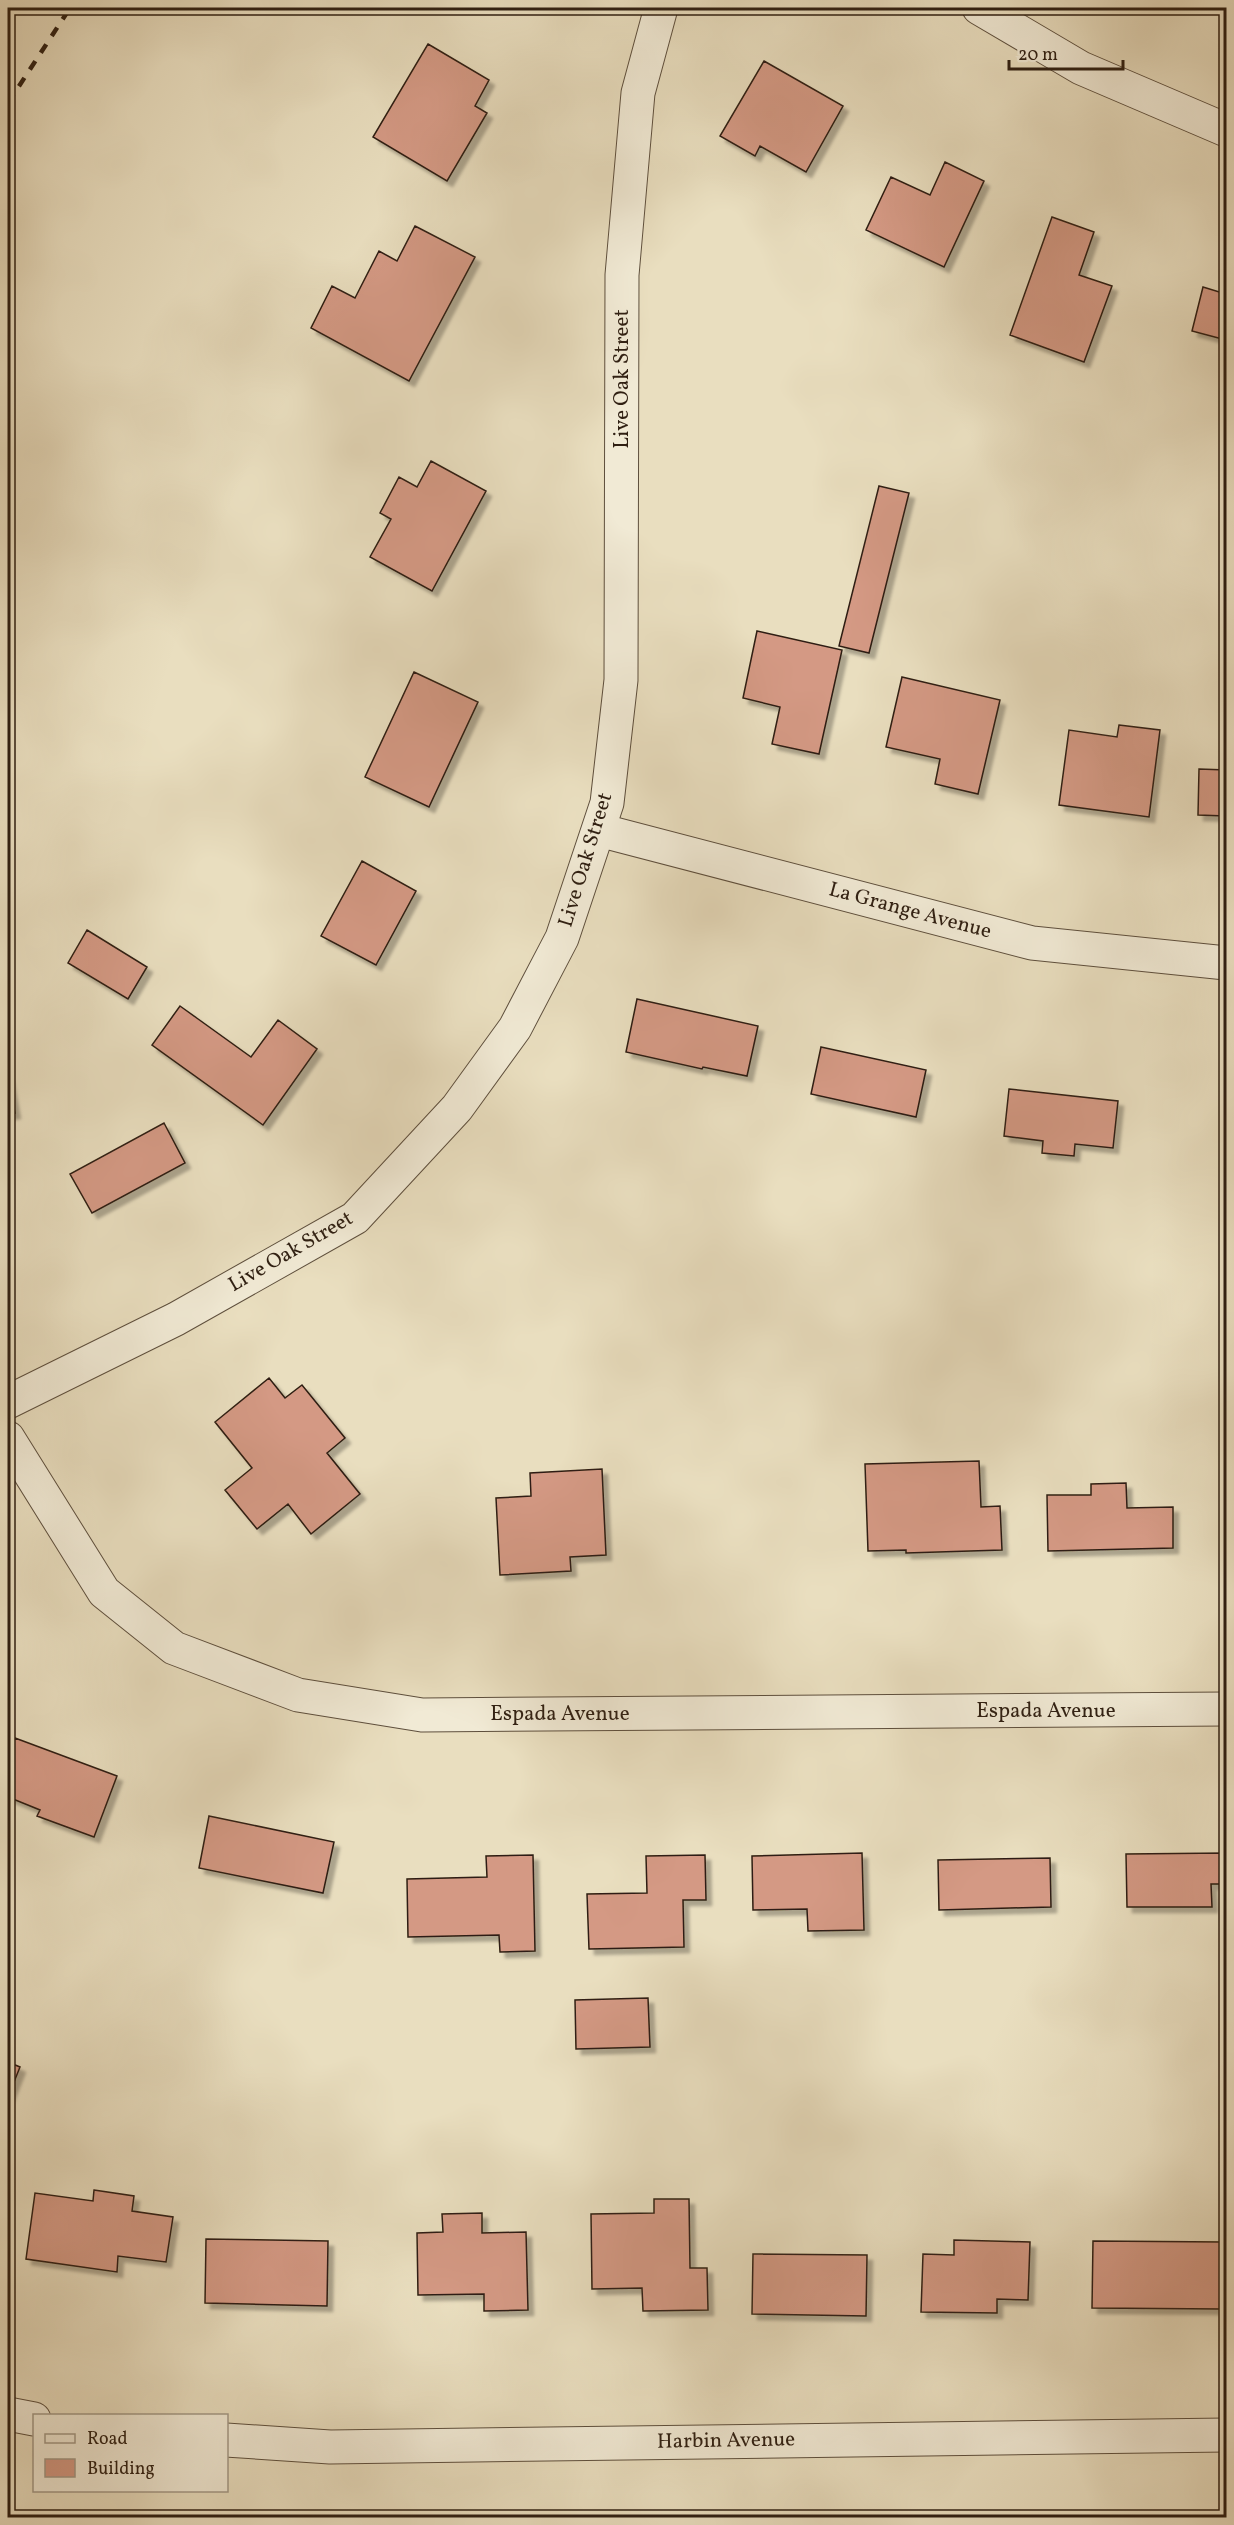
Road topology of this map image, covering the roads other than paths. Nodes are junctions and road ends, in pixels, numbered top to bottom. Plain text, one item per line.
1 (661, 8) edge
2 (979, 8) edge
3 (1227, 130) edge
4 (599, 830) junction
5 (1227, 963) edge
6 (8, 1402) edge
7 (8, 1438) edge
8 (1227, 1709) edge
9 (8, 2414) edge
10 (33, 2419) edge
11 (1227, 2435) edge
12 (228, 2440) edge

1 - 4 street, Live Oak Street
2 - 3 street
4 - 5 street, La Grange Avenue
4 - 6 street, Live Oak Street
7 - 8 street, Espada Avenue
9 - 10 street
11 - 12 street, Harbin Avenue

